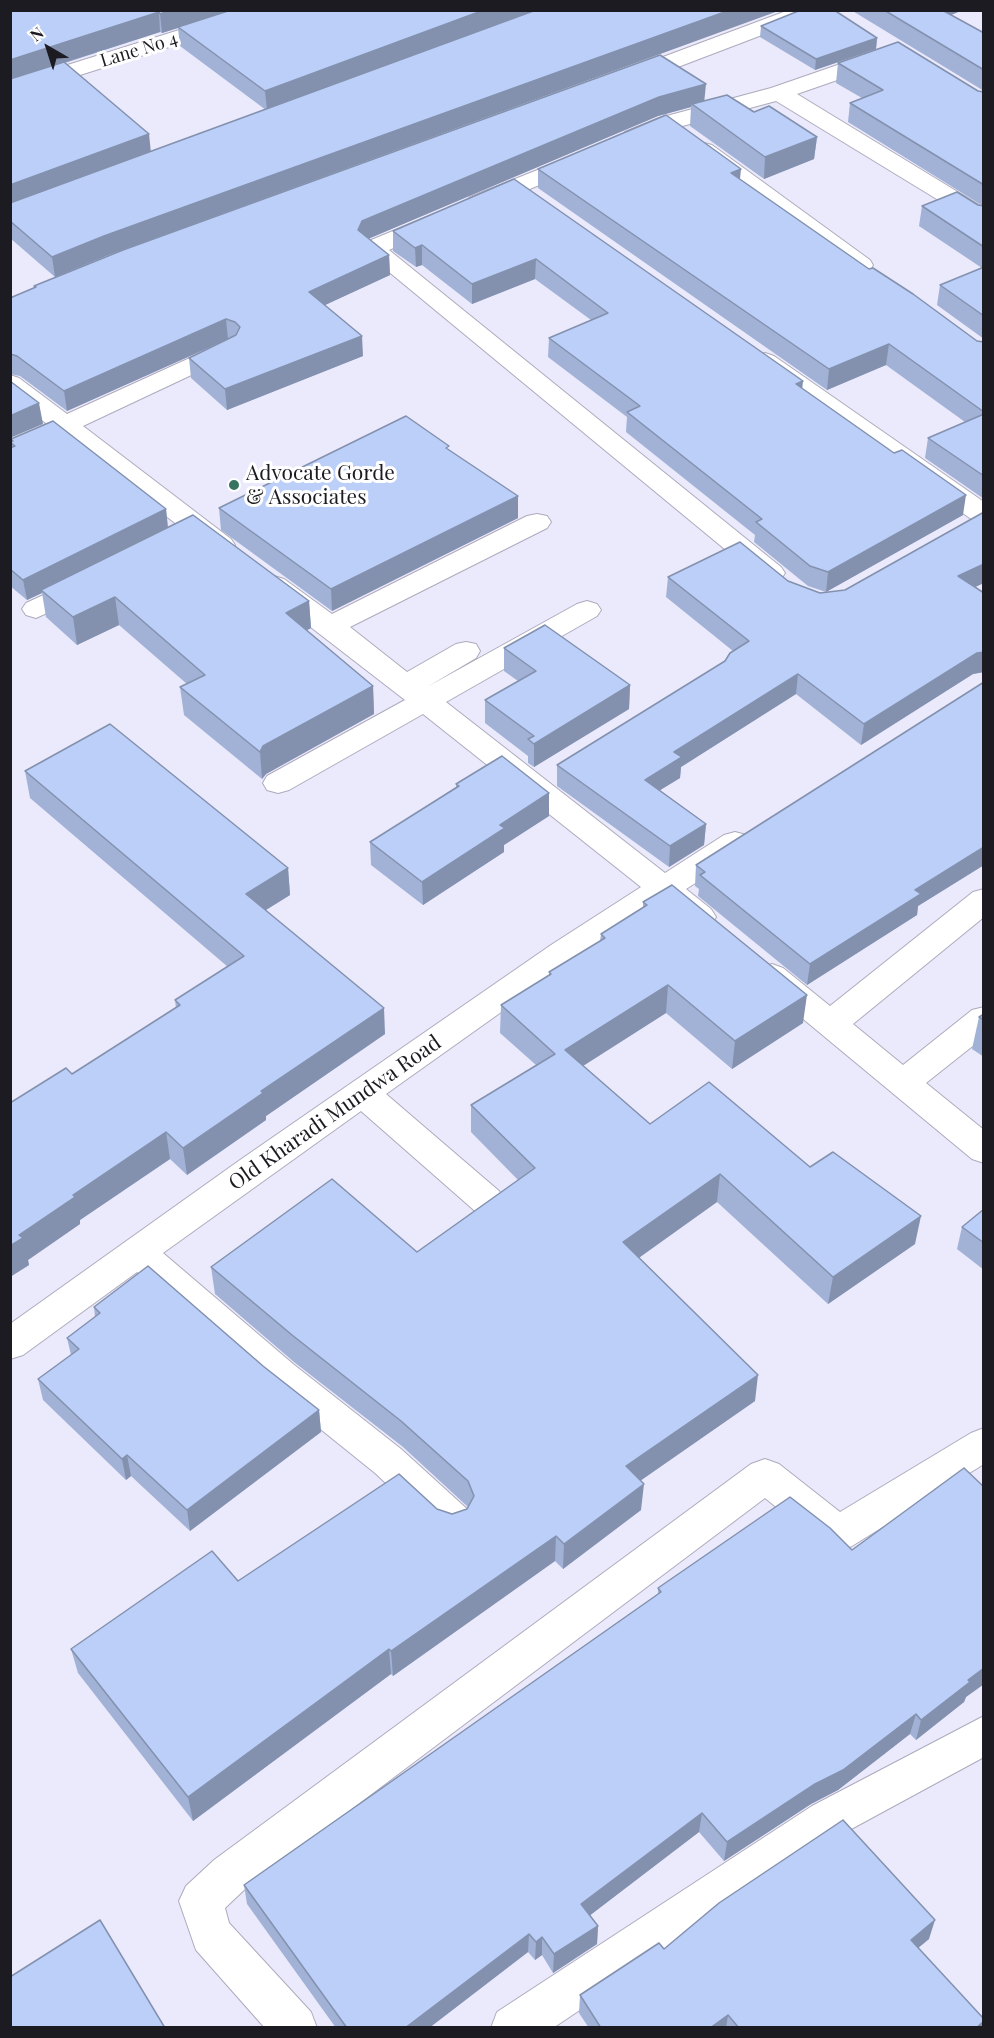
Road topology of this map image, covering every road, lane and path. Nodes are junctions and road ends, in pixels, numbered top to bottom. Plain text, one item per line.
1 (267, 10) edge
2 (810, 10) edge
3 (878, 40) edge
4 (610, 84) edge
5 (10, 90) edge
6 (779, 93) junction
7 (667, 123) junction
8 (984, 218) edge
9 (878, 277) edge
10 (227, 349) edge
11 (750, 351) edge
12 (10, 383) edge
13 (64, 425) junction
14 (10, 451) edge
15 (977, 520) edge
16 (537, 522) dead end
17 (108, 574) edge
18 (788, 586) edge
19 (36, 609) dead end
20 (587, 610) dead end
21 (330, 626) junction
22 (466, 651) dead end
23 (416, 693) junction
24 (278, 783) dead end
25 (754, 830) edge
26 (664, 888) junction
27 (984, 900) edge
28 (720, 933) edge
29 (747, 956) edge
30 (984, 1019) edge
31 (831, 1023) junction
32 (903, 1083) junction
33 (362, 1093) junction
34 (984, 1150) edge
35 (487, 1201) edge
36 (139, 1252) junction
37 (10, 1344) edge
38 (984, 1444) edge
39 (453, 1521) edge
40 (984, 1735) edge
41 (296, 2028) edge
42 (513, 2028) edge

1 - 5 street, Lane No 4
2 - 4 street
3 - 6 street
6 - 7 street
6 - 8 street
7 - 9 street
7 - 18 street
10 - 13 street
11 - 15 street
12 - 13 street
13 - 14 street
13 - 21 street
16 - 21 street
17 - 19 street
20 - 23 street
21 - 23 street
22 - 23 street
23 - 24 street
23 - 26 street
25 - 26 street, Old Kharadi Mundwa Road
26 - 28 street
26 - 33 street, Old Kharadi Mundwa Road
27 - 31 street
29 - 31 street
30 - 32 street
31 - 32 street
32 - 34 street
33 - 35 street
33 - 36 street, Old Kharadi Mundwa Road
36 - 37 street, Old Kharadi Mundwa Road
36 - 39 street
38 - 41 street
40 - 42 street

